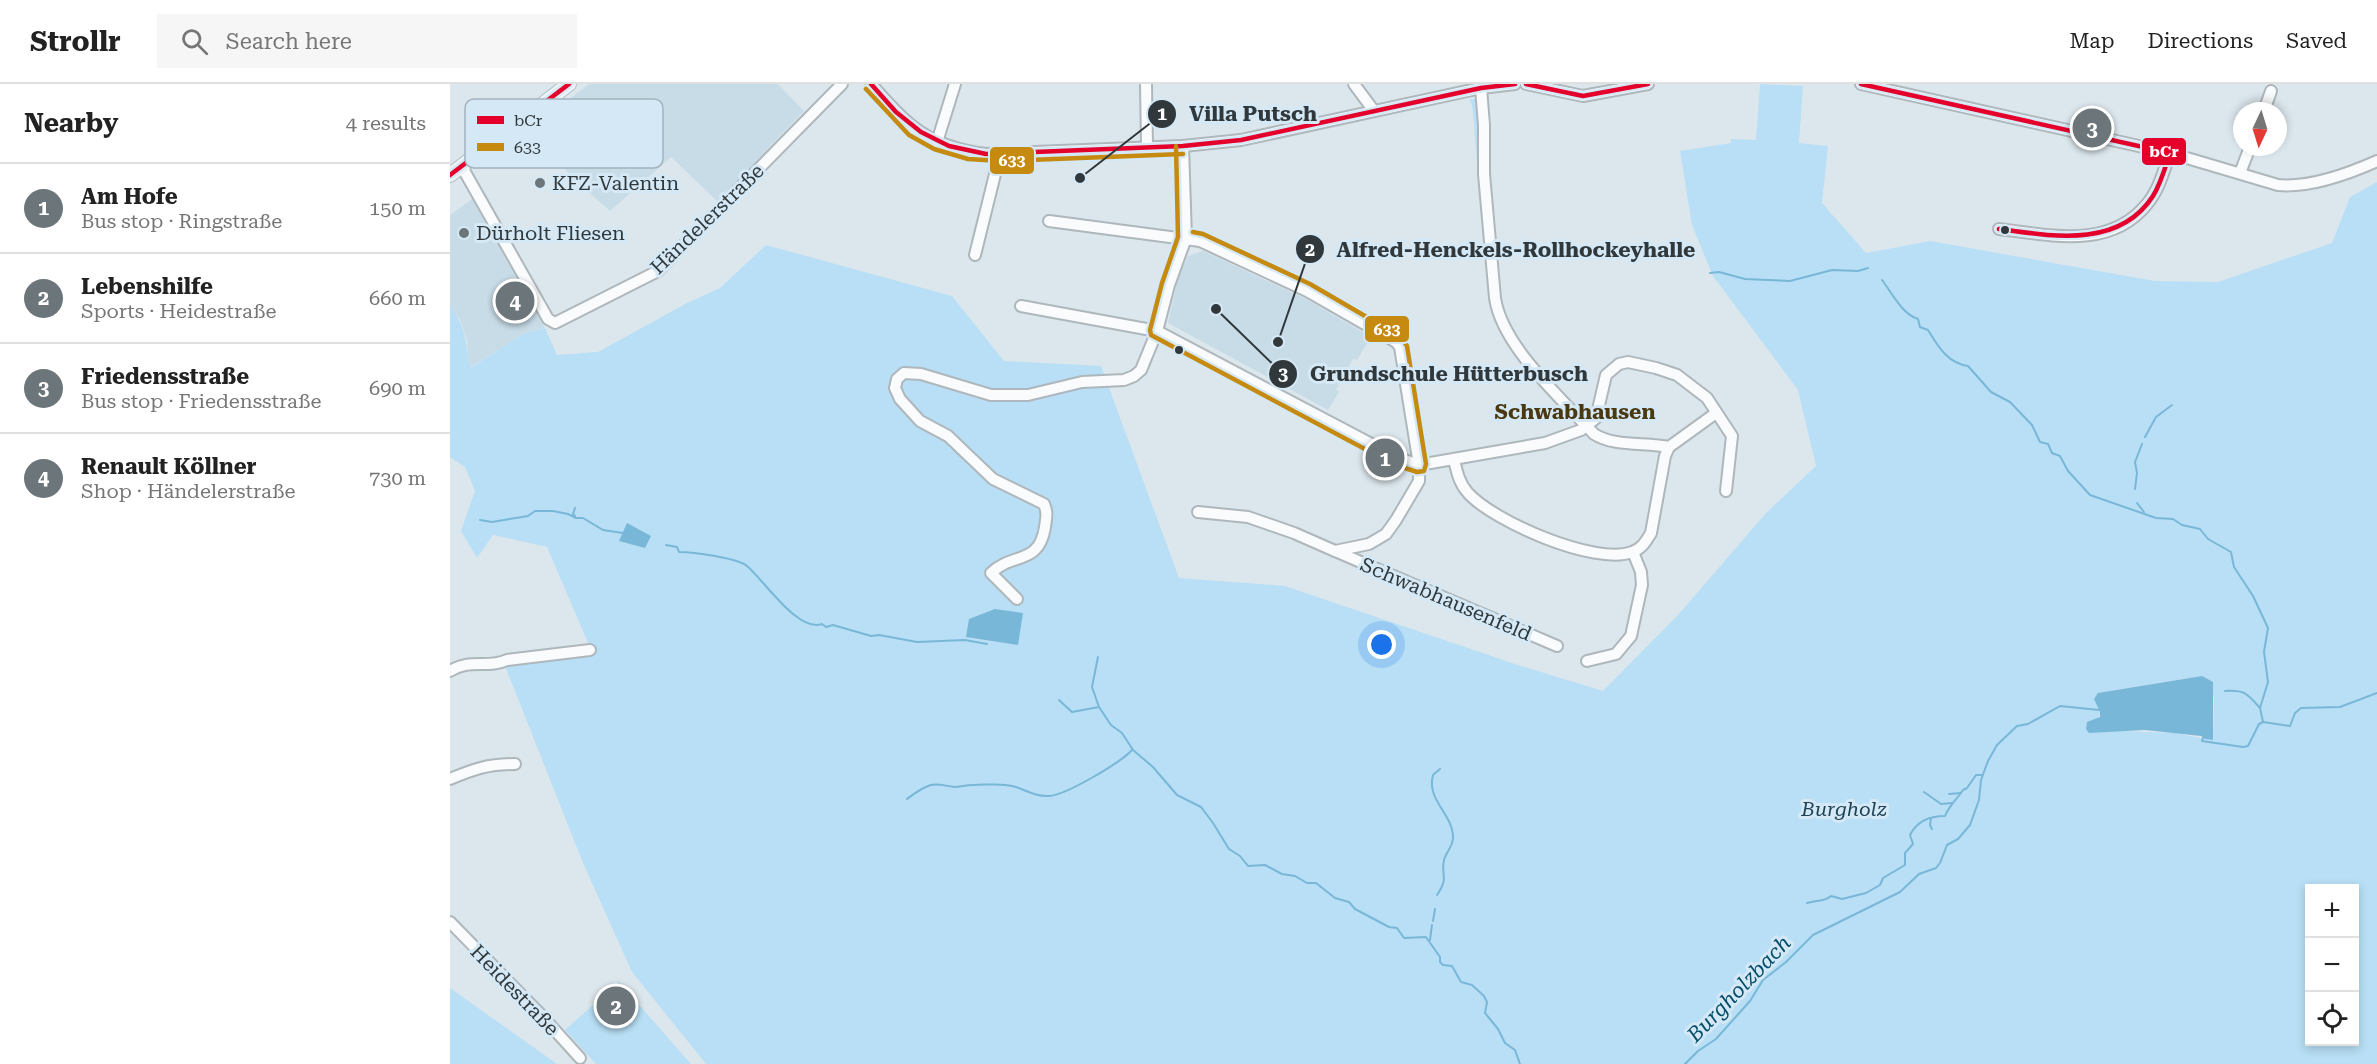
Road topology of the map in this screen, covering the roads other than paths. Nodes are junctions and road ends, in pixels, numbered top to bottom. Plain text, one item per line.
1 (569, 84) edge
2 (842, 84) edge
3 (871, 84) edge
4 (955, 84) edge
5 (1146, 84) edge
6 (1354, 84) edge
7 (1515, 84) edge
8 (1526, 84) edge
9 (1648, 84) edge
10 (1861, 84) edge
11 (1483, 86) edge
12 (2271, 91) dead end
13 (550, 99) edge
14 (2267, 102) edge
15 (1374, 111) junction
16 (937, 142) junction
17 (1147, 146) junction
18 (1183, 146) junction
19 (2170, 153) junction
20 (1000, 154) junction
21 (2247, 156) edge
22 (2377, 161) edge
23 (465, 165) edge
24 (462, 167) junction
25 (2240, 173) junction
26 (450, 176) edge
27 (1049, 221) dead end
28 (2000, 229) dead end
29 (1186, 238) junction
30 (975, 255) dead end
31 (1021, 306) dead end
32 (1157, 331) junction
33 (1716, 413) junction
34 (1587, 426) junction
35 (1669, 447) junction
36 (1454, 460) junction
37 (1419, 465) junction
38 (1726, 491) dead end
39 (1197, 512) dead end
40 (1335, 551) junction
41 (1633, 552) junction
42 (1017, 599) dead end
43 (1557, 646) dead end
44 (590, 650) dead end
45 (1587, 661) dead end
46 (450, 671) edge
47 (515, 765) dead end
48 (450, 779) edge
49 (450, 922) edge
50 (580, 1058) dead end

1 - 13 main road
2 - 24 street, Händelerstraße
3 - 16 street
4 - 16 street
5 - 17 street
6 - 15 street
7 - 11 street
8 - 9 street
10 - 19 street
11 - 15 street
11 - 34 street
12 - 14 street
15 - 18 street
16 - 20 street
17 - 18 street
17 - 20 street
18 - 29 street
19 - 25 street
19 - 28 street
20 - 30 street
21 - 25 street
22 - 25 street
23 - 24 main road
24 - 26 main road
27 - 29 street
29 - 32 street
29 - 37 street
31 - 32 street
32 - 37 street
32 - 42 street
33 - 34 street
33 - 35 street
33 - 38 street
34 - 35 street
34 - 36 street
35 - 41 street
36 - 37 street
36 - 41 street
37 - 40 street, Schwabhausenfeld
39 - 40 street, Schwabhausenfeld
40 - 43 street, Schwabhausenfeld
41 - 45 street
44 - 46 street
47 - 48 street
49 - 50 street, Heidestraße

